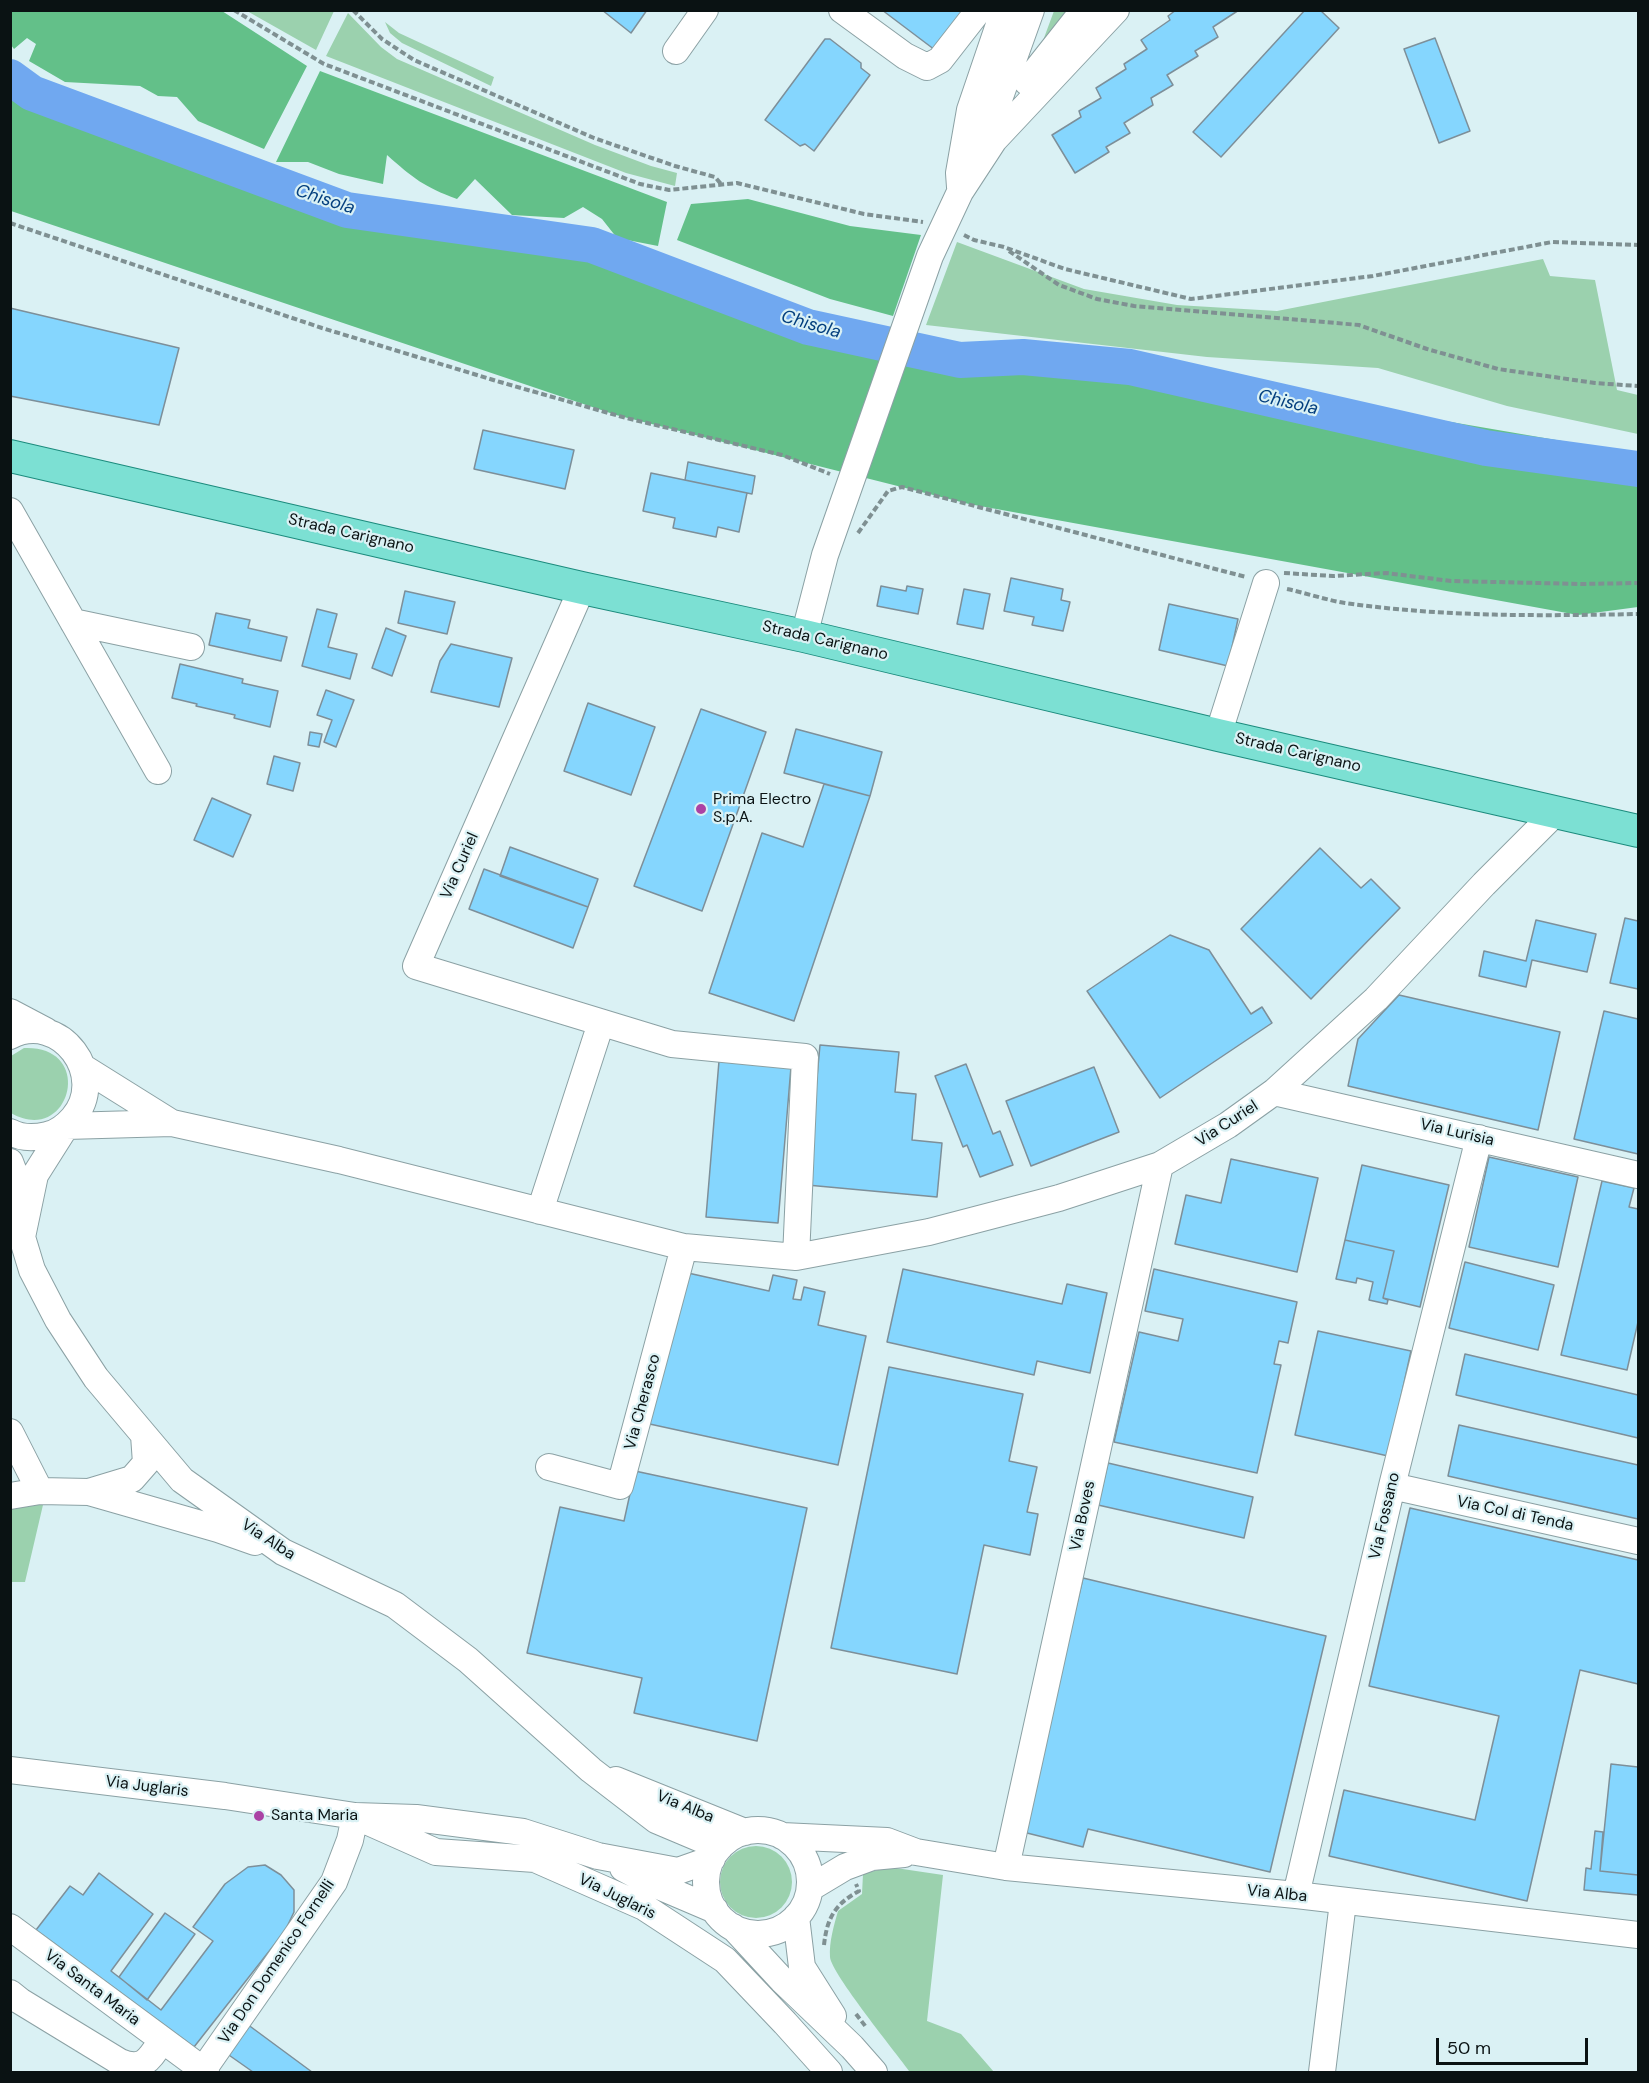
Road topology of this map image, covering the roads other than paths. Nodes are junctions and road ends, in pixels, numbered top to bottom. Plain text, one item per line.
1 (705, 10) edge
2 (843, 10) edge
3 (1084, 10) edge
4 (1116, 10) edge
5 (1009, 14) edge
6 (676, 51) dead end
7 (998, 103) junction
8 (974, 170) junction
9 (960, 192) junction
10 (10, 456) edge
11 (10, 511) edge
12 (1266, 583) road end
13 (582, 588) junction
14 (73, 622) junction
15 (804, 636) junction
16 (192, 647) dead end
17 (1218, 735) junction
18 (158, 771) dead end
19 (1556, 812) junction
20 (1638, 831) edge
21 (10, 1012) edge
22 (601, 1023) junction
23 (51, 1034) junction
24 (10, 1036) edge
25 (84, 1068) junction
26 (1274, 1092) junction
27 (172, 1123) junction
28 (66, 1126) junction
29 (10, 1132) edge
30 (1479, 1138) junction
31 (10, 1162) edge
32 (1160, 1165) junction
33 (1638, 1175) edge
34 (540, 1210) junction
35 (22, 1237) junction
36 (684, 1247) junction
37 (796, 1257) junction
38 (10, 1432) edge
39 (144, 1435) junction
40 (549, 1467) dead end
41 (182, 1480) junction
42 (1392, 1486) junction
43 (40, 1491) junction
44 (89, 1492) junction
45 (10, 1496) edge
46 (152, 1510) junction
47 (1638, 1541) edge
48 (283, 1552) junction
49 (10, 1770) edge
50 (591, 1770) junction
51 (355, 1816) junction
52 (745, 1832) junction
53 (782, 1836) junction
54 (916, 1852) junction
55 (716, 1853) junction
56 (598, 1856) junction
57 (1006, 1867) junction
58 (810, 1888) junction
59 (1296, 1895) junction
60 (1343, 1902) junction
61 (796, 1917) junction
62 (724, 1919) junction
63 (1638, 1935) edge
64 (14, 1938) edge
65 (10, 1993) edge
66 (860, 2038) junction
67 (162, 2040) junction
68 (204, 2071) edge
69 (829, 2073) edge
70 (874, 2073) edge
71 (1322, 2073) edge

1 - 6 street
2 - 5 street
3 - 7 street
4 - 8 street
5 - 7 street
5 - 9 street
7 - 8 street
8 - 9 street
9 - 15 street
10 - 13 main road, Strada Carignano
11 - 14 street
12 - 17 street
13 - 15 main road, Strada Carignano
13 - 22 street, Via Curiel
14 - 16 street
14 - 18 street
15 - 17 main road, Strada Carignano
17 - 19 main road, Strada Carignano
19 - 20 main road, Strada Carignano
19 - 26 street, Via Curiel
21 - 23 street
22 - 34 street
22 - 37 street, Via Curiel
23 - 24 street
23 - 25 street
25 - 27 street, Via Curiel
25 - 28 street, Via Alba
26 - 30 street, Via Lurisia
26 - 32 street, Via Curiel
27 - 28 street, Via Curiel
27 - 34 street, Via Curiel
28 - 29 street
28 - 35 street, Via Alba
30 - 33 street, Via Lurisia
30 - 42 street, Via Fossano
31 - 35 street, Via Alba
32 - 37 street, Via Curiel
32 - 57 street, Via Boves
34 - 36 street, Via Curiel
35 - 39 street, Via Alba
36 - 37 street, Via Curiel
36 - 40 street, Via Cherasco
38 - 43 street
39 - 41 street, Via Alba
39 - 44 street
41 - 46 street
41 - 48 street, Via Alba
42 - 47 street, Via Col di Tenda
42 - 59 street, Via Fossano
43 - 44 street
43 - 45 street
44 - 46 street
46 - 48 street
48 - 50 street, Via Alba
49 - 51 street, Via Juglaris
50 - 52 street, Via Alba
50 - 55 street, Via Alba
51 - 56 street, Via Juglaris
51 - 68 street, Via Don Domenico Fornelli
51 - 69 street, Via Juglaris
52 - 53 street
52 - 55 street
53 - 54 street, Via Alba
53 - 58 street
54 - 57 street, Via Alba
54 - 58 street, Via Alba
55 - 56 street, Via Juglaris
55 - 62 street
56 - 62 street, Via Juglaris
57 - 59 street, Via Alba
58 - 61 street
59 - 60 street, Via Alba
60 - 63 street, Via Alba
60 - 71 street
61 - 62 street
61 - 66 street, Via Juglaris
62 - 66 street, Via Juglaris
64 - 67 street, Via Santa Maria
65 - 67 street
66 - 70 street, Via Juglaris
67 - 68 street, Via Santa Maria

